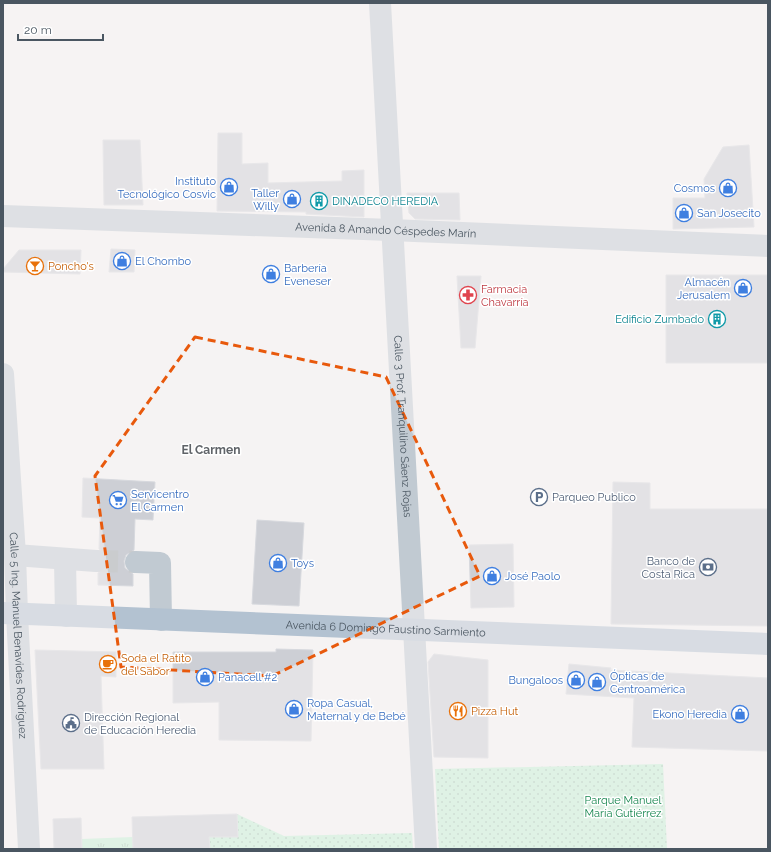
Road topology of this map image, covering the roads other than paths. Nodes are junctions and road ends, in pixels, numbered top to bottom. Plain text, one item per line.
1 (380, 3) edge
2 (3, 216) edge
3 (391, 230) junction
4 (768, 246) edge
5 (3, 374) edge
6 (16, 555) junction
7 (65, 559) junction
8 (96, 561) tunnel mouth
9 (136, 562) tunnel mouth
10 (10, 614) edge
11 (66, 616) junction
12 (162, 620) junction
13 (413, 630) junction
14 (768, 644) edge
15 (29, 849) edge
16 (426, 849) edge

1 - 3 street, Calle 3 Prof. Tranquilino Sáenz Rojas
2 - 3 street, Avenida 8 Amando Céspedes Marín
3 - 4 street, Avenida 8 Amando Céspedes Marín
3 - 13 street, Calle 3 Prof. Tranquilino Sáenz Rojas
5 - 6 street, Calle 5 Ing. Manuel Benavides Rodríguez
6 - 7 street
6 - 10 street, Calle 5 Ing. Manuel Benavides Rodríguez
7 - 8 street
7 - 11 street
9 - 12 street
10 - 11 main road, Avenida 6 Domingo Faustino Sarmiento
10 - 15 street, Calle 5 Ing. Manuel Benavides Rodríguez
11 - 12 main road, Avenida 6 Domingo Faustino Sarmiento
12 - 13 main road, Avenida 6 Domingo Faustino Sarmiento
13 - 14 main road, Avenida 6 Domingo Faustino Sarmiento
13 - 16 street, Calle 3 Prof. Tranquilino Sáenz Rojas

